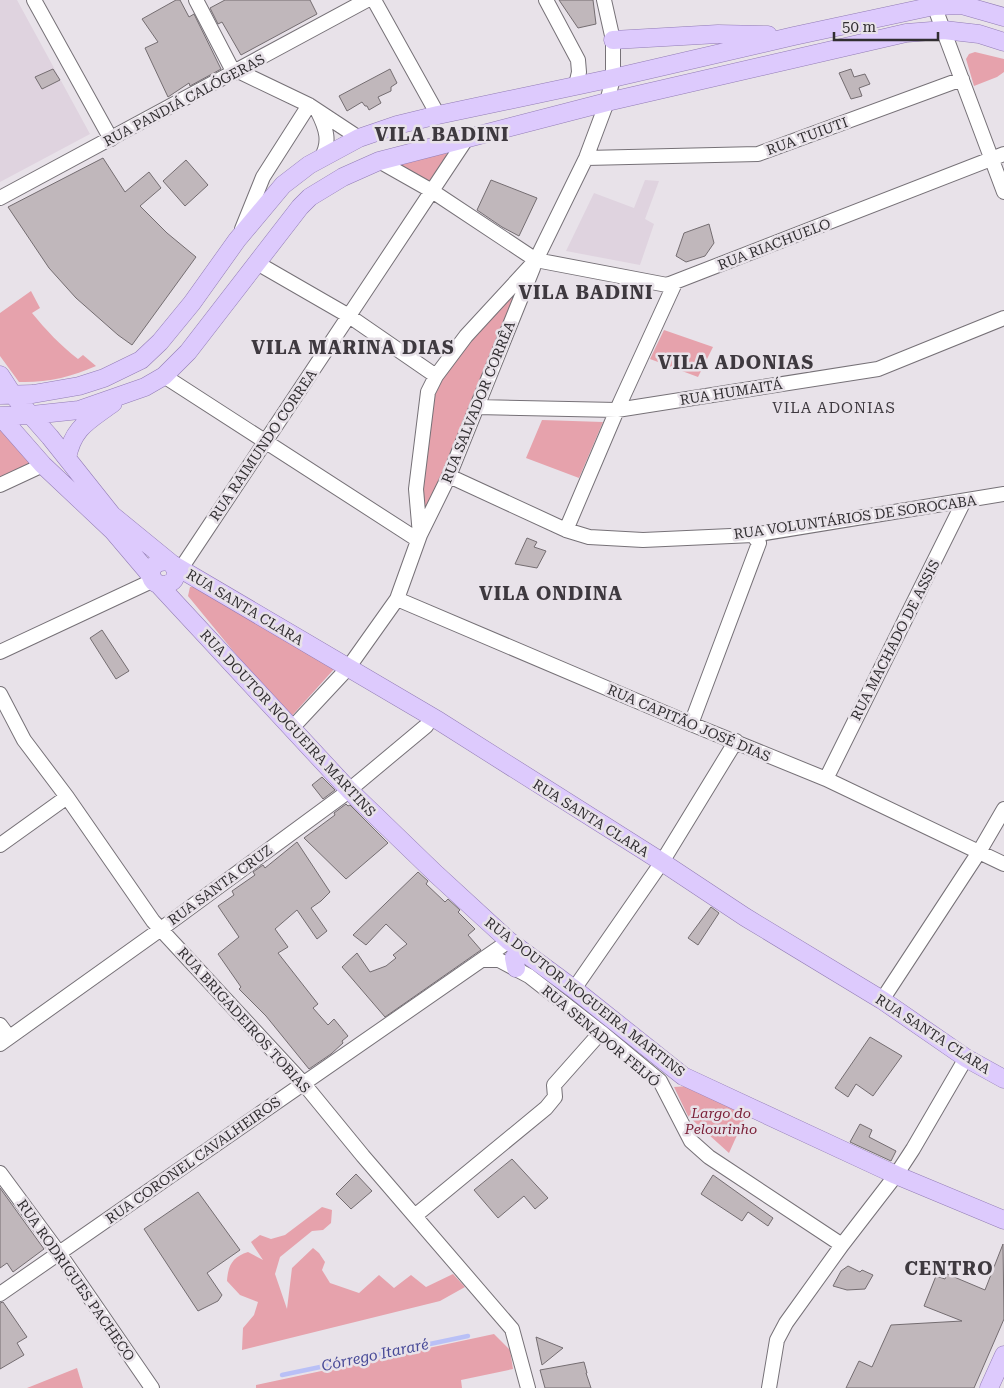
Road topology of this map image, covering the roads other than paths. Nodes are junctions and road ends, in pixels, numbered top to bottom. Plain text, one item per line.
1 (34, 0) edge
2 (196, 0) edge
3 (367, 0) edge
4 (374, 0) edge
5 (546, 0) edge
6 (604, 0) edge
7 (933, 3) edge
8 (1004, 17) edge
9 (944, 30) junction
10 (976, 33) junction
11 (794, 36) junction
12 (612, 40) junction
13 (1004, 42) edge
14 (954, 57) junction
15 (236, 72) junction
16 (613, 78) junction
17 (962, 79) junction
18 (576, 85) junction
19 (607, 102) junction
20 (314, 109) junction
21 (438, 115) junction
22 (359, 138) junction
23 (467, 138) junction
24 (111, 139) junction
25 (998, 156) edge
26 (321, 158) junction
27 (586, 158) junction
28 (379, 161) junction
29 (432, 192) junction
30 (1004, 192) edge
31 (0, 198) edge
32 (237, 240) junction
33 (536, 260) junction
34 (258, 263) junction
35 (675, 283) junction
36 (349, 316) junction
37 (1004, 318) edge
38 (0, 375) edge
39 (164, 376) junction
40 (436, 376) junction
41 (7, 395) edge
42 (123, 396) junction
43 (477, 407) junction
44 (617, 410) junction
45 (32, 415) junction
46 (0, 416) edge
47 (265, 441) junction
48 (67, 458) junction
49 (43, 465) junction
50 (449, 476) junction
51 (0, 485) edge
52 (1004, 494) edge
53 (964, 501) junction
54 (424, 512) junction
55 (566, 530) junction
56 (753, 534) junction
57 (419, 538) junction
58 (174, 568) junction
59 (154, 580) junction
60 (397, 599) junction
61 (0, 652) edge
62 (345, 666) junction
63 (0, 694) edge
64 (430, 717) junction
65 (691, 724) junction
66 (290, 726) junction
67 (736, 741) junction
68 (826, 779) junction
69 (349, 790) junction
70 (66, 797) junction
71 (1004, 809) edge
72 (0, 845) edge
73 (979, 852) junction
74 (662, 862) junction
75 (1004, 864) edge
76 (161, 929) junction
77 (515, 946) junction
78 (482, 960) junction
79 (516, 968) junction
80 (574, 989) junction
81 (882, 1000) junction
82 (0, 1025) edge
83 (601, 1032) junction
84 (4, 1041) edge
85 (966, 1058) junction
86 (1004, 1079) edge
87 (304, 1084) junction
88 (0, 1173) edge
89 (896, 1175) junction
90 (416, 1215) junction
91 (1004, 1220) edge
92 (842, 1245) junction
93 (59, 1253) junction
94 (0, 1294) edge
95 (1004, 1355) edge
96 (152, 1388) edge
97 (528, 1388) edge
98 (769, 1388) edge
99 (989, 1388) edge

1 - 24 street
2 - 15 street
3 - 15 street, RUA PANDIÁ CALÓGERAS
4 - 21 street
5 - 18 street
6 - 12 street, RUA SALVADOR CORRÊA
7 - 8 main road
7 - 9 street
7 - 11 main road
9 - 10 main road
9 - 14 street
9 - 19 main road
10 - 13 main road
10 - 14 street
11 - 12 main road
11 - 16 main road
12 - 16 street, RUA SALVADOR CORRÊA
14 - 17 street
15 - 20 street
15 - 24 street, RUA PANDIÁ CALÓGERAS
16 - 18 main road
16 - 19 street, RUA SALVADOR CORRÊA
17 - 25 street
17 - 27 street, RUA TUIUTI
18 - 21 main road
19 - 23 main road
19 - 27 street, RUA SALVADOR CORRÊA
20 - 22 street
20 - 26 street
20 - 32 street
21 - 22 main road
22 - 26 main road
23 - 28 main road
23 - 29 street, RUA RAIMUNDO CORREA
24 - 31 street, RUA PANDIÁ CALÓGERAS
25 - 30 street
25 - 35 street, RUA RIACHUELO
26 - 32 main road
27 - 33 street, RUA SALVADOR CORRÊA
28 - 29 street
28 - 34 main road
29 - 33 street
29 - 36 street, RUA RAIMUNDO CORREA
32 - 41 main road
33 - 35 street, RUA RIACHUELO
33 - 40 street, RUA SALVADOR CORRÊA
33 - 43 street, RUA SALVADOR CORRÊA
34 - 36 street
34 - 39 main road
35 - 44 street
36 - 40 street
36 - 47 street, RUA RAIMUNDO CORREA
37 - 44 street, RUA HUMAITÁ
38 - 41 main road, RUA SANTA CLARA
39 - 42 main road
39 - 47 street
40 - 54 street, RUA SALVADOR CORRÊA
41 - 45 main road, RUA SANTA CLARA
42 - 45 main road
42 - 48 main road
43 - 44 street, RUA HUMAITÁ
43 - 50 street, RUA SALVADOR CORRÊA
44 - 55 street
45 - 46 main road
45 - 48 main road, RUA SANTA CLARA
46 - 49 main road, RUA DOUTOR NOGUEIRA MARTINS
47 - 57 street
47 - 58 street, RUA RAIMUNDO CORREA
48 - 58 main road, RUA SANTA CLARA
49 - 51 street
49 - 59 main road, RUA DOUTOR NOGUEIRA MARTINS
50 - 54 street, RUA SALVADOR CORRÊA
50 - 55 street, RUA VOLUNTÁRIOS DE SOROCABA
52 - 53 street, RUA VOLUNTÁRIOS DE SOROCABA
53 - 56 street, RUA VOLUNTÁRIOS DE SOROCABA
53 - 68 street, RUA MACHADO DE ASSIS
54 - 57 street, RUA SALVADOR CORRÊA
55 - 56 street, RUA VOLUNTÁRIOS DE SOROCABA
56 - 65 street
57 - 60 street, RUA SALVADOR CORRÊA
58 - 59 main road
58 - 62 main road, RUA SANTA CLARA
59 - 61 street
59 - 66 main road, RUA DOUTOR NOGUEIRA MARTINS
60 - 62 street, RUA SALVADOR CORRÊA
60 - 65 street, RUA CAPITÃO JOSÉ DIAS
62 - 64 main road, RUA SANTA CLARA
62 - 66 street, RUA SALVADOR CORRÊA
63 - 70 street, RUA BRIGADEIROS TOBIAS
64 - 69 street, RUA SANTA CRUZ
64 - 74 main road, RUA SANTA CLARA
65 - 67 street, RUA CAPITÃO JOSÉ DIAS
66 - 69 main road, RUA DOUTOR NOGUEIRA MARTINS
67 - 68 street, RUA CAPITÃO JOSÉ DIAS
67 - 74 street
68 - 73 street, RUA CAPITÃO JOSÉ DIAS
69 - 76 street, RUA SANTA CRUZ
69 - 77 main road, RUA DOUTOR NOGUEIRA MARTINS
70 - 72 street
70 - 76 street, RUA BRIGADEIROS TOBIAS
71 - 73 street
73 - 75 street, RUA CAPITÃO JOSÉ DIAS
73 - 81 street
74 - 80 street
74 - 81 main road, RUA SANTA CLARA
76 - 84 street, RUA SANTA CRUZ
76 - 87 street, RUA BRIGADEIROS TOBIAS
77 - 78 street, RUA CORONEL CAVALHEIROS
77 - 79 main road
77 - 80 main road, RUA DOUTOR NOGUEIRA MARTINS
78 - 79 street, RUA SENADOR FEIJÓ
78 - 87 street, RUA CORONEL CAVALHEIROS
79 - 83 street, RUA SENADOR FEIJÓ
80 - 89 main road, RUA DOUTOR NOGUEIRA MARTINS
81 - 85 main road, RUA SANTA CLARA
82 - 84 street
83 - 90 street
83 - 92 street, RUA SENADOR FEIJÓ
85 - 86 main road, RUA SANTA CLARA
85 - 89 street
87 - 90 street, RUA BRIGADEIROS TOBIAS
87 - 93 street, RUA CORONEL CAVALHEIROS
88 - 93 street, RUA RODRIGUES PACHECO
89 - 91 main road, RUA DOUTOR NOGUEIRA MARTINS
89 - 92 street
90 - 97 street, RUA BRIGADEIROS TOBIAS
92 - 98 street
93 - 94 street, RUA CORONEL CAVALHEIROS
93 - 96 street, RUA RODRIGUES PACHECO
95 - 99 main road

